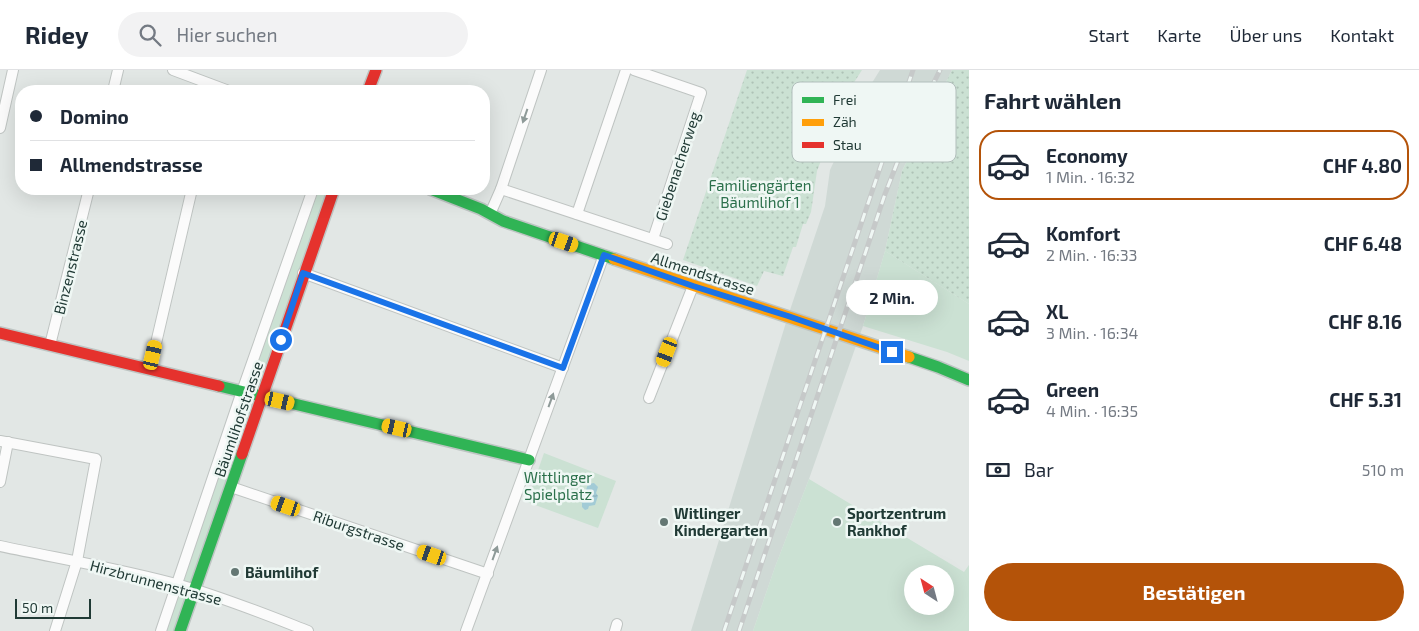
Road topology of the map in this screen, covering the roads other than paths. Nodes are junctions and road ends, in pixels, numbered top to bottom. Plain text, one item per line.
1 (13, 70) edge
2 (118, 70) edge
3 (173, 70) edge
4 (376, 70) edge
5 (541, 70) edge
6 (626, 70) edge
7 (634, 70) edge
8 (114, 85) edge
9 (208, 85) edge
10 (370, 85) edge
11 (0, 128) edge
12 (501, 188) junction
13 (88, 195) edge
14 (191, 195) edge
15 (310, 195) edge
16 (332, 195) edge
17 (444, 195) edge
18 (490, 214) junction
19 (577, 214) junction
20 (653, 239) junction
21 (667, 244) dead end
22 (604, 255) junction
23 (303, 273) junction
24 (693, 286) junction
25 (0, 333) edge
26 (50, 345) junction
27 (563, 368) junction
28 (150, 369) junction
29 (969, 380) edge
30 (242, 392) junction
31 (262, 396) junction
32 (649, 398) dead end
33 (4, 441) edge
34 (529, 460) junction
35 (0, 482) edge
36 (231, 487) junction
37 (0, 546) edge
38 (77, 561) junction
39 (488, 574) junction
40 (176, 584) junction
41 (194, 589) junction
42 (305, 630) edge
43 (55, 631) edge
44 (161, 631) edge
45 (180, 631) edge
46 (466, 631) edge

1 - 11 street
2 - 8 street
3 - 9 street
4 - 10 street
5 -> 12 street
6 - 19 street
7 - 20 street, Giebenacherweg
12 - 18 street
12 - 19 street, Allmendstrasse
13 - 26 street, Binzenstrasse
14 - 28 street
15 - 30 street, Bäumlihofstrasse
16 - 23 street, Bäumlihofstrasse
17 - 18 street, Allmendstrasse
18 - 22 street, Allmendstrasse
19 - 20 street, Allmendstrasse
20 - 21 street, Allmendstrasse
22 - 24 street, Allmendstrasse
22 - 27 street
23 - 27 street
23 - 31 street, Bäumlihofstrasse
24 - 29 street, Allmendstrasse
24 - 32 street
25 - 26 street
26 - 28 street
34 -> 27 street
28 - 30 street
30 - 31 street
30 - 40 street, Bäumlihofstrasse
31 - 34 street
31 - 36 street, Bäumlihofstrasse
33 - 35 street
33 - 38 street
39 -> 34 street
36 - 39 street, Riburgstrasse
36 - 41 street, Bäumlihofstrasse
37 - 38 street, Hirzbrunnenstrasse
38 - 40 street, Hirzbrunnenstrasse
38 - 43 street
39 - 46 street
40 - 41 street, Hirzbrunnenstrasse
40 - 44 street, Bäumlihofstrasse
41 - 42 street, Hirzbrunnenstrasse
41 - 45 street, Bäumlihofstrasse

